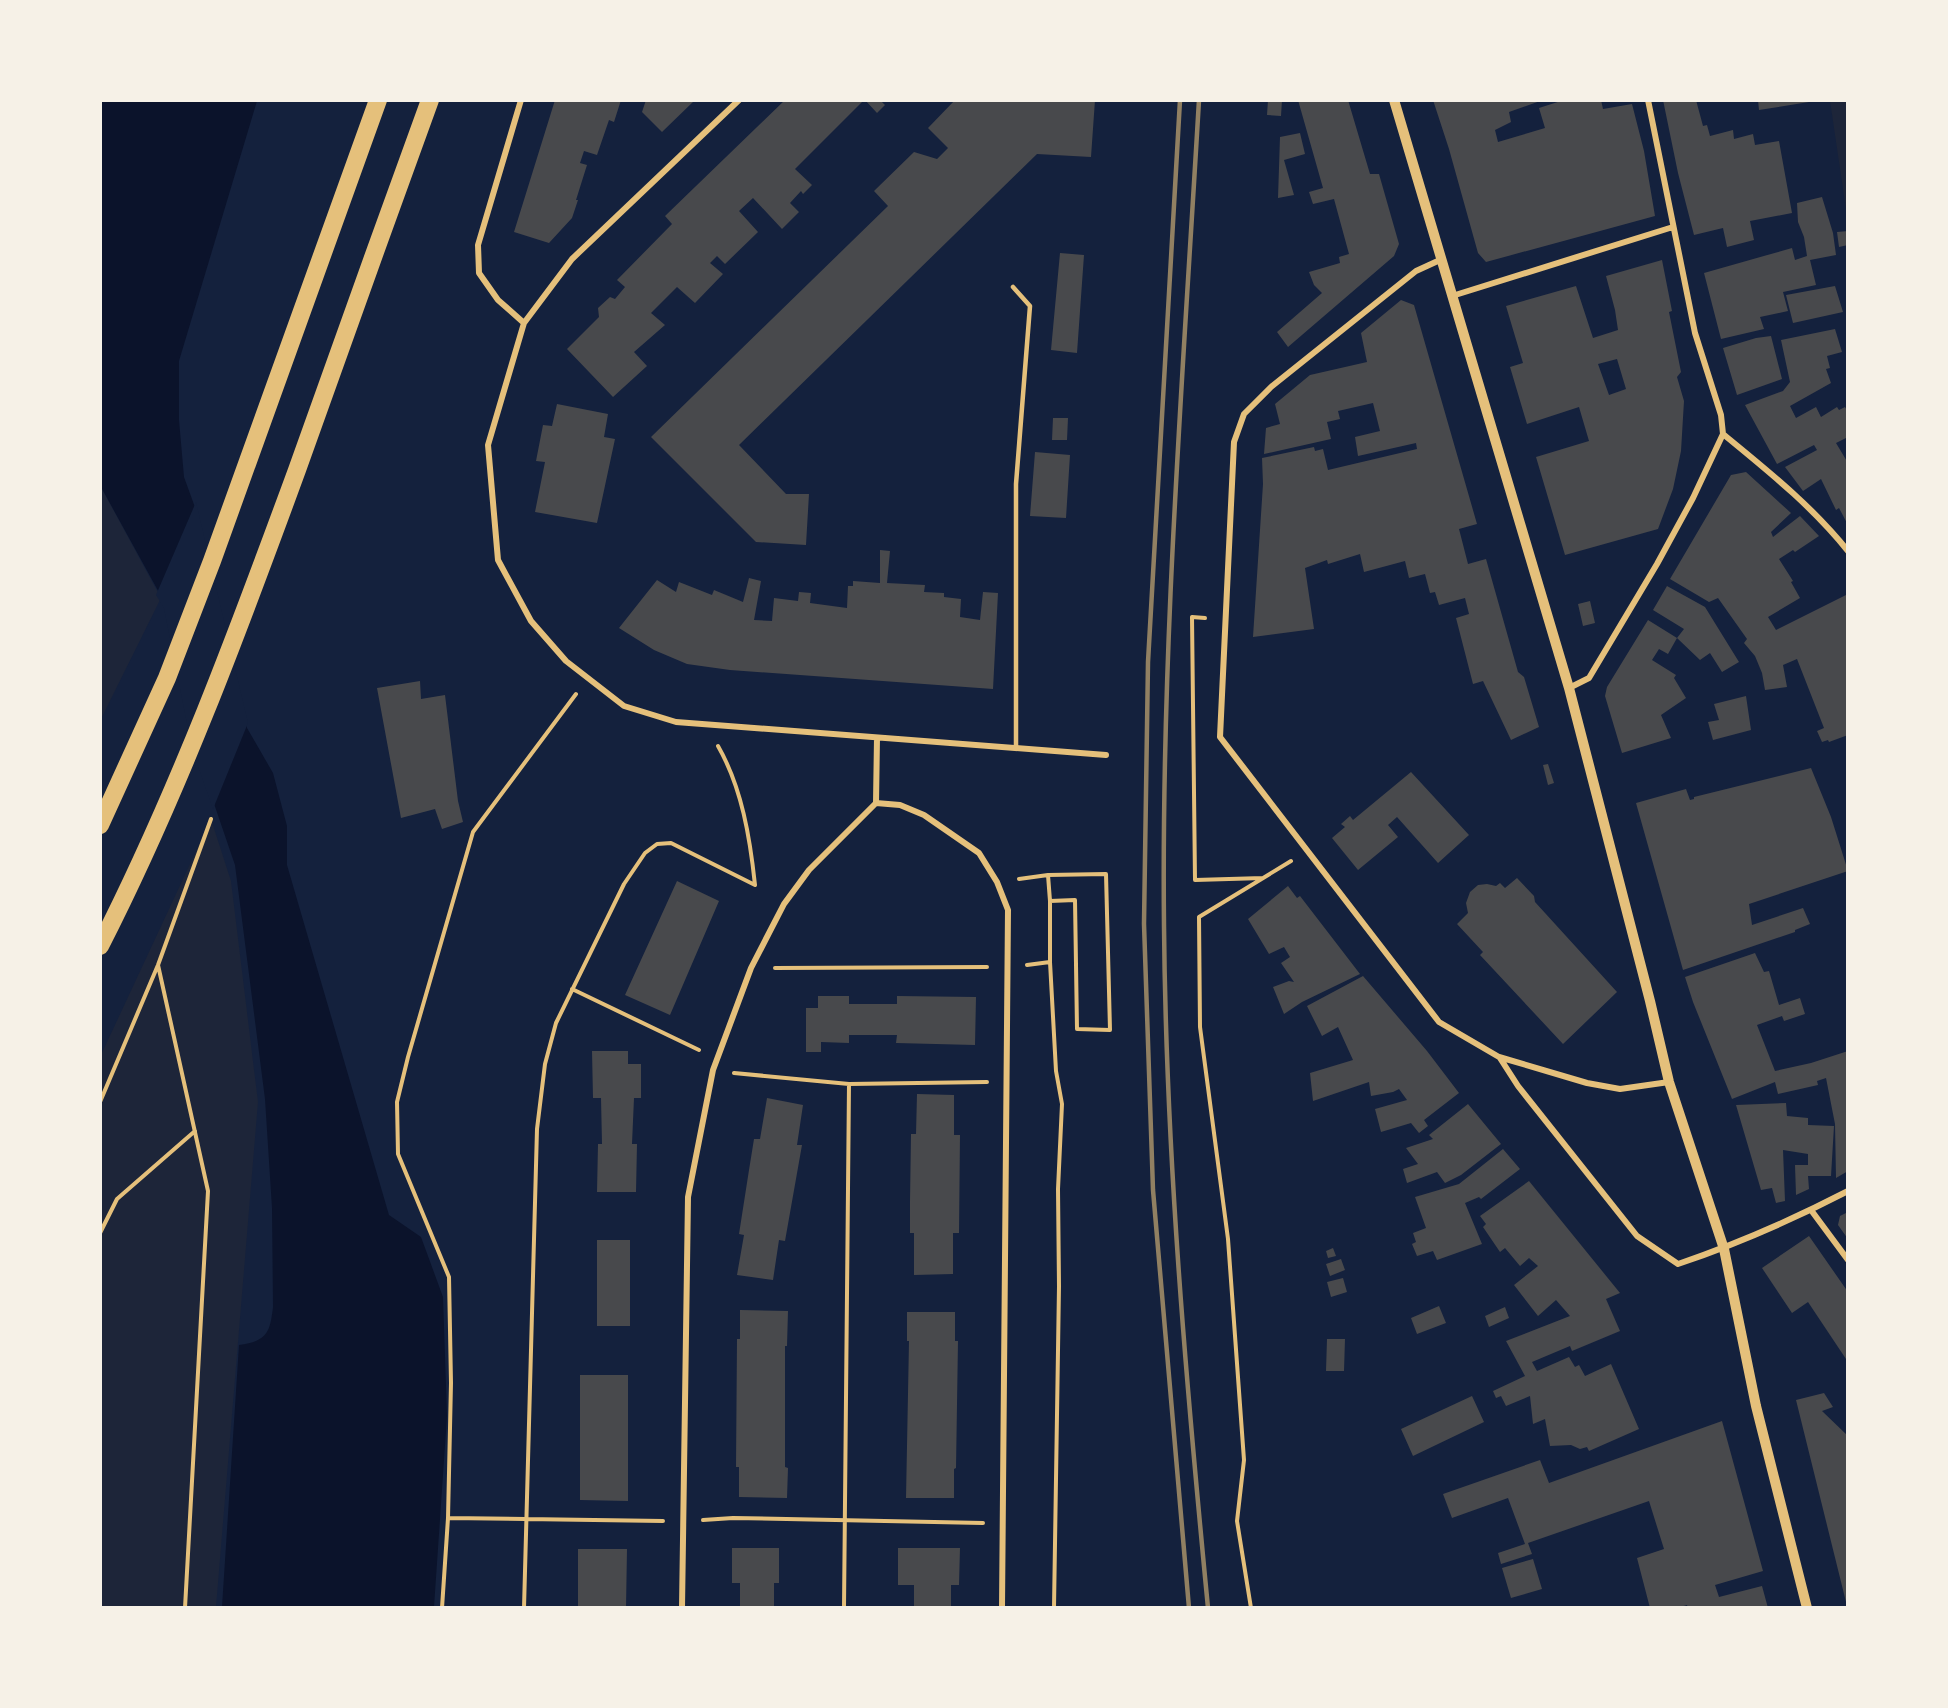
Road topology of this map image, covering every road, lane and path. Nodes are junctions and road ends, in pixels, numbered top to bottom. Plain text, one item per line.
1 (378, 100) edge
2 (430, 100) edge
3 (521, 100) edge
4 (739, 100) edge
5 (1394, 100) edge
6 (1648, 100) edge
7 (1673, 227) junction
8 (1440, 260) junction
9 (1013, 287) dead end
10 (1452, 296) junction
11 (524, 323) junction
12 (1723, 434) junction
13 (1848, 550) edge
14 (1225, 619) junction
15 (588, 678) junction
16 (1569, 688) junction
17 (706, 725) junction
18 (877, 738) junction
19 (1016, 748) junction
20 (1106, 754) dead end
21 (876, 803) junction
22 (211, 819) dead end
23 (100, 825) edge
24 (1307, 852) junction
25 (1048, 875) junction
26 (1263, 878) junction
27 (997, 882) junction
28 (1050, 901) junction
29 (100, 946) edge
30 (158, 965) junction
31 (1008, 967) junction
32 (751, 968) junction
33 (573, 989) junction
34 (1499, 1057) junction
35 (718, 1059) junction
36 (713, 1070) junction
37 (1006, 1082) junction
38 (1669, 1082) junction
39 (849, 1084) junction
40 (100, 1102) edge
41 (195, 1131) junction
42 (1848, 1191) edge
43 (1811, 1210) junction
44 (100, 1233) edge
45 (1724, 1249) junction
46 (1848, 1260) edge
47 (448, 1518) junction
48 (525, 1520) junction
49 (683, 1521) junction
50 (845, 1521) junction
51 (1002, 1523) junction
52 (185, 1608) edge
53 (442, 1608) edge
54 (524, 1608) edge
55 (682, 1608) edge
56 (844, 1608) edge
57 (1002, 1608) edge
58 (1054, 1608) edge
59 (1251, 1608) edge
60 (1807, 1608) edge

1 - 23 highway
2 - 29 highway
3 - 11 street
4 - 11 street
5 - 8 street
6 - 7 street
7 - 10 street
7 - 12 street
8 - 10 street
8 - 14 street
9 - 19 lane
10 - 16 street
11 - 15 street
12 - 13 street
12 - 16 street
14 - 24 street
14 - 26 path
15 - 17 street
15 - 47 path
16 - 38 street
17 - 18 street
17 - 33 path
18 - 19 street
18 - 21 street
19 - 20 street
21 - 27 street
21 - 32 street
22 - 30 path
24 - 26 path
24 - 34 street
25 - 27 path
25 - 28 path
25 - 28 path
26 - 59 path
27 - 31 street
28 - 58 path
30 - 40 path
30 - 41 path
31 - 32 path
31 - 37 street
32 - 35 street
33 - 35 path
33 - 48 path
34 - 38 street
34 - 45 street
35 - 36 street
36 - 39 path
36 - 49 street
37 - 39 path
37 - 51 street
38 - 45 street
39 - 50 path
41 - 44 path
41 - 52 path
42 - 43 street
43 - 45 street
43 - 46 street
45 - 60 street
47 - 48 path
47 - 53 path
48 - 49 path
48 - 54 path
49 - 50 path
49 - 55 street
50 - 51 path
50 - 56 path
51 - 57 street

